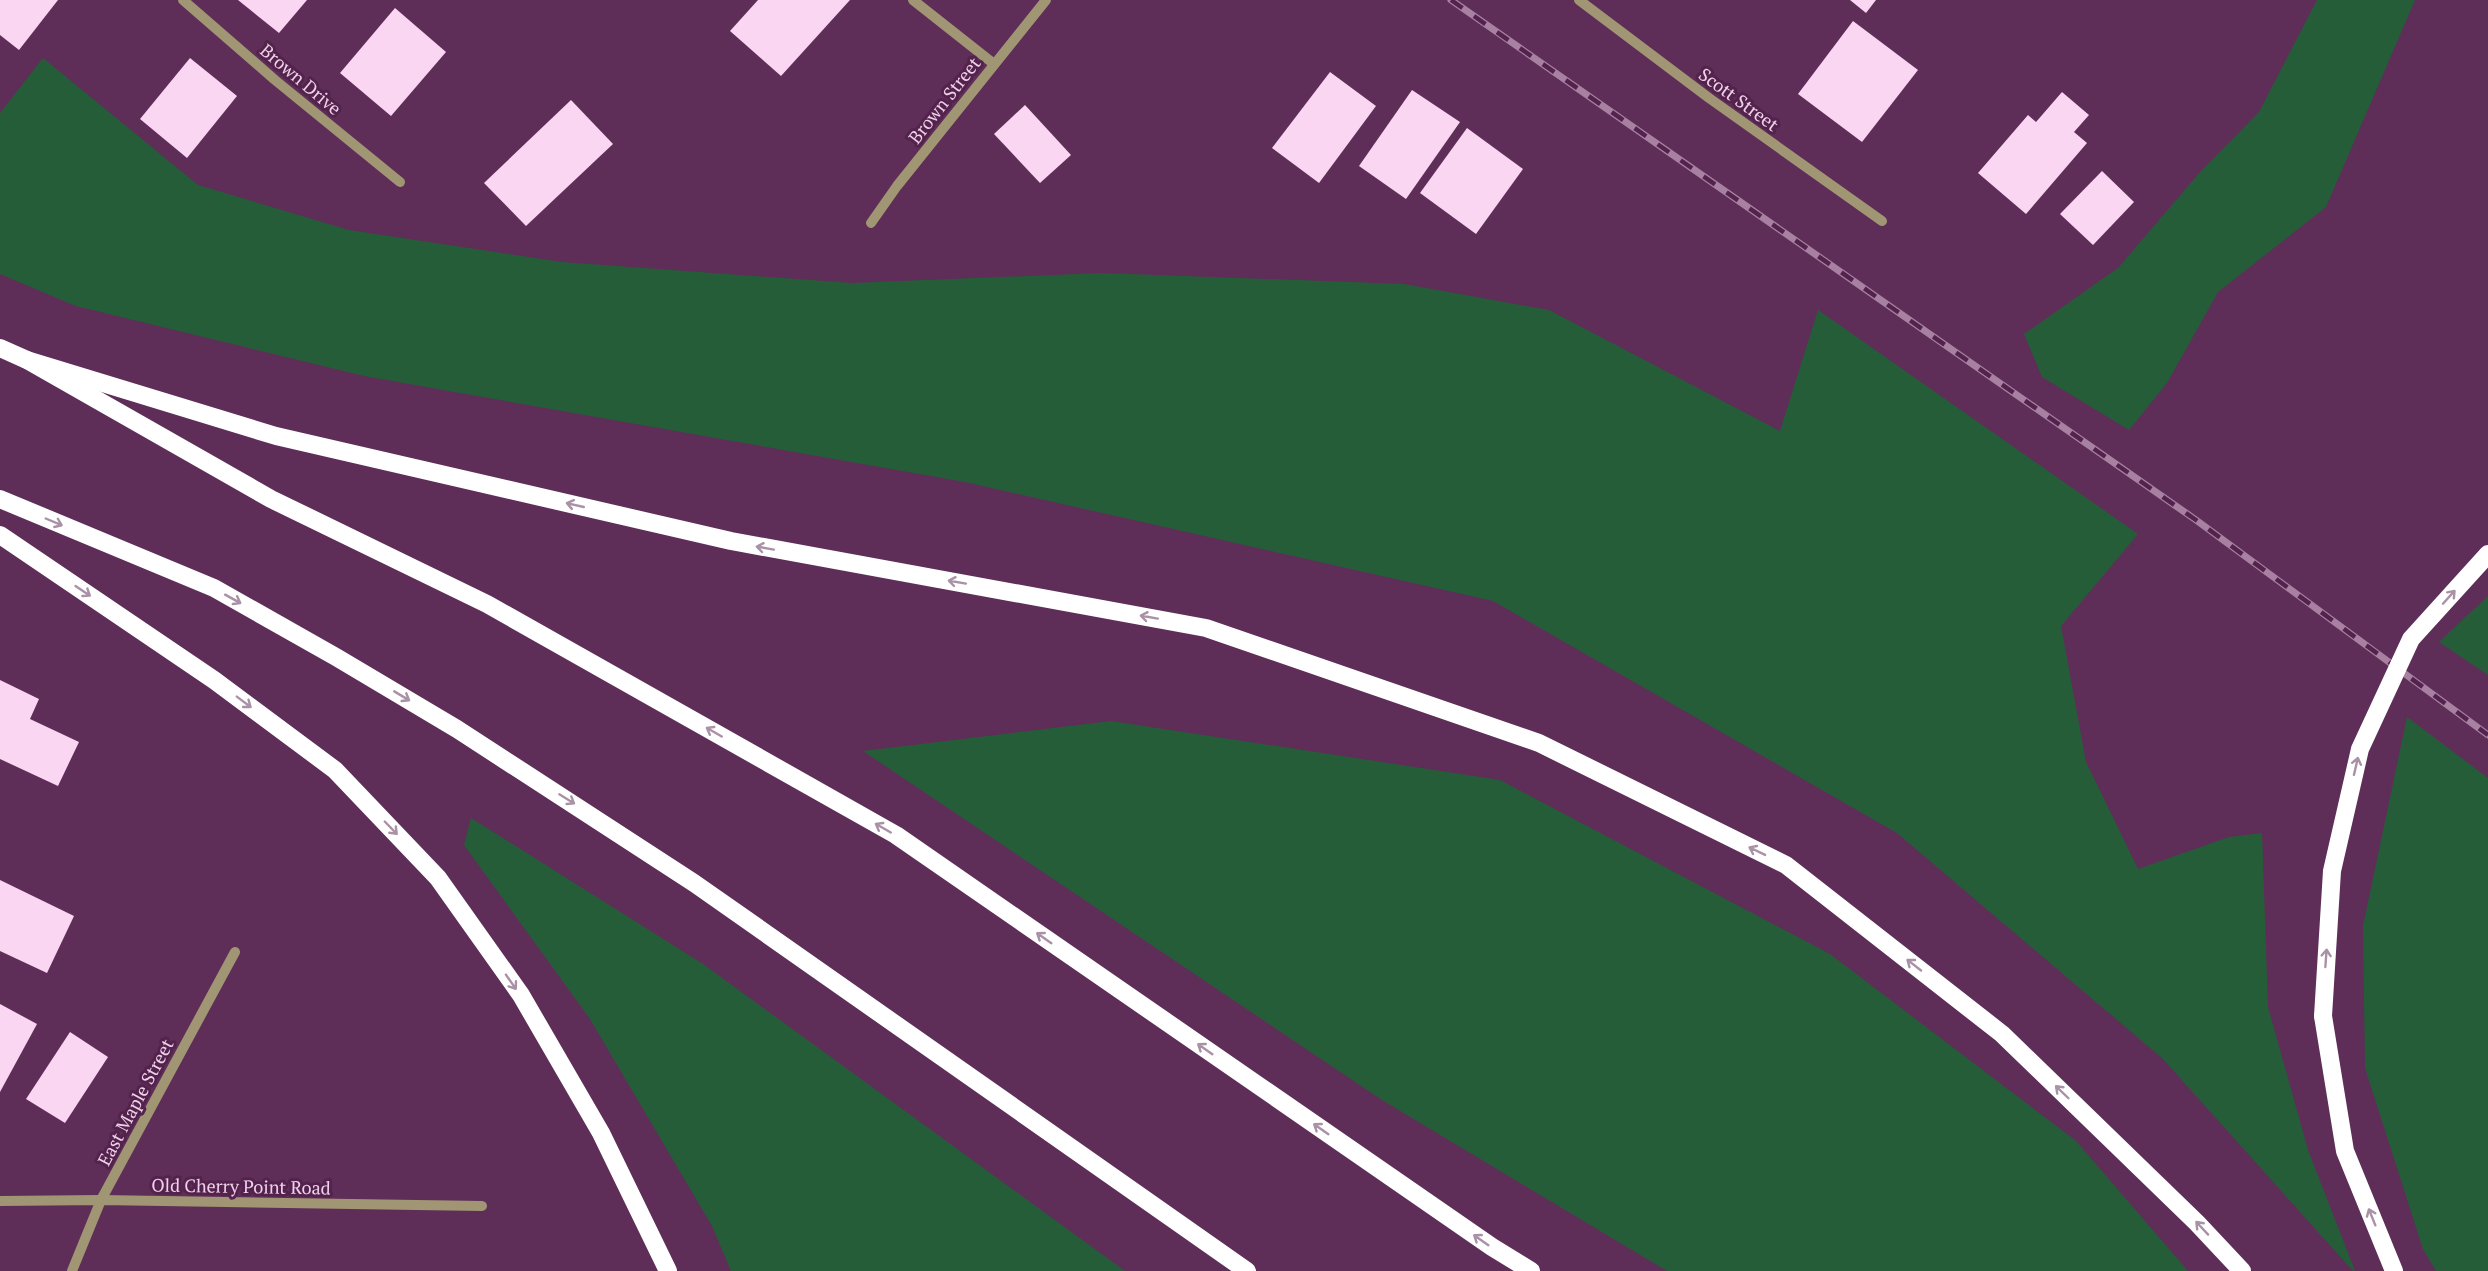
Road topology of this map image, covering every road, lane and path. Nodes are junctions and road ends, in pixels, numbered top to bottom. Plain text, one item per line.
1 (183, 0) edge
2 (913, 0) edge
3 (1046, 0) edge
4 (1579, 0) edge
5 (994, 64) junction
6 (400, 182) dead end
7 (1881, 221) dead end
8 (871, 223) dead end
9 (0, 348) edge
10 (27, 360) junction
11 (0, 499) edge
12 (0, 535) edge
13 (2488, 554) edge
14 (235, 952) dead end
15 (101, 1200) junction
16 (0, 1201) edge
17 (482, 1206) dead end
18 (1156, 1208) junction
19 (72, 1271) edge
20 (668, 1271) edge
21 (1228, 1271) edge
22 (1247, 1271) edge
23 (1531, 1271) edge
24 (2242, 1271) edge
25 (2394, 1271) edge

1 - 6 street, Brown Drive
2 - 5 street
3 - 5 street, Brown Street
4 - 7 street, Scott Street
5 - 8 street, Brown Street
9 - 10 highway
23 -> 10 highway
24 -> 10 highway
11 -> 18 highway
12 -> 20 highway
25 -> 13 highway, bridge
14 - 15 street, East Maple Street
15 - 16 street, Old Cherry Point Road
15 - 17 street, Old Cherry Point Road
15 - 19 street, East Maple Street
18 - 21 highway
18 - 22 highway

